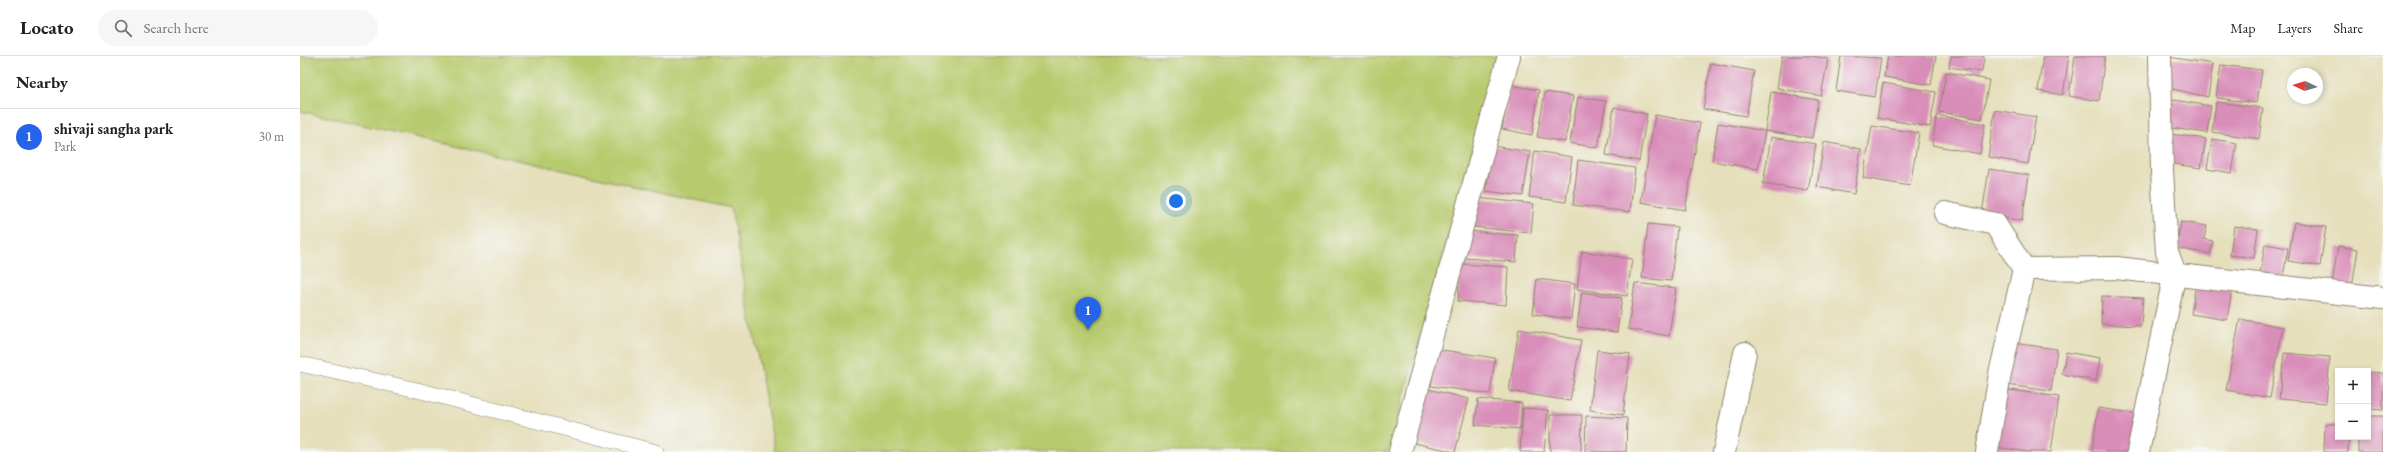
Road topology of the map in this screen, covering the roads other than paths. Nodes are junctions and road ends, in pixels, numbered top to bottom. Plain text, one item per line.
1 (1509, 56) edge
2 (2160, 56) edge
3 (1945, 212) dead end
4 (2024, 269) junction
5 (2175, 273) junction
6 (2383, 298) edge
7 (1745, 353) dead end
8 (300, 364) edge
9 (656, 452) edge
10 (1400, 452) edge
11 (1724, 452) edge
12 (1987, 452) edge
13 (2138, 452) edge

1 - 10 street
2 - 5 street
3 - 4 street
4 - 5 street
4 - 12 street
5 - 6 street
5 - 13 street
7 - 11 street
8 - 9 lane

